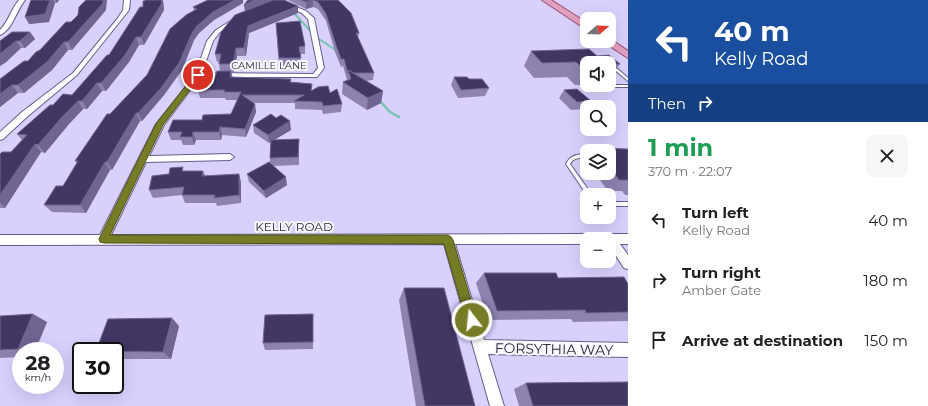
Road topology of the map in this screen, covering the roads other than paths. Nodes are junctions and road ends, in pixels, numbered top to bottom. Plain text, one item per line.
1 (22, 0) edge
2 (127, 0) edge
3 (546, 0) edge
4 (560, 0) edge
5 (281, 1) edge
6 (580, 13) edge
7 (246, 15) edge
8 (580, 22) edge
9 (0, 33) edge
10 (616, 36) edge
11 (628, 44) edge
12 (616, 46) edge
13 (628, 54) edge
14 (616, 69) edge
15 (198, 75) junction
16 (628, 80) edge
17 (616, 86) edge
18 (628, 86) edge
19 (0, 137) edge
20 (230, 157) dead end
21 (580, 157) edge
22 (142, 158) junction
23 (585, 188) edge
24 (616, 204) edge
25 (628, 204) edge
26 (104, 239) junction
27 (580, 239) edge
28 (616, 239) edge
29 (628, 239) edge
30 (0, 240) edge
31 (448, 240) junction
32 (616, 247) edge
33 (628, 264) edge
34 (480, 347) junction
35 (628, 350) edge
36 (497, 406) edge

1 - 9 street
2 - 19 street
3 - 8 main road
4 - 6 main road
5 - 15 street, CAMILLE LANE
7 - 15 street
10 - 11 main road
12 - 13 main road
14 - 16 lane
15 - 22 street
17 - 18 lane
20 - 22 street
21 - 23 lane
22 - 26 street
24 - 25 lane
26 - 30 street, KELLY ROAD
26 - 31 street, KELLY ROAD
27 - 31 street, KELLY ROAD
28 - 29 street
31 - 34 street
32 - 33 street
34 - 35 street, FORSYTHIA WAY
34 - 36 street

